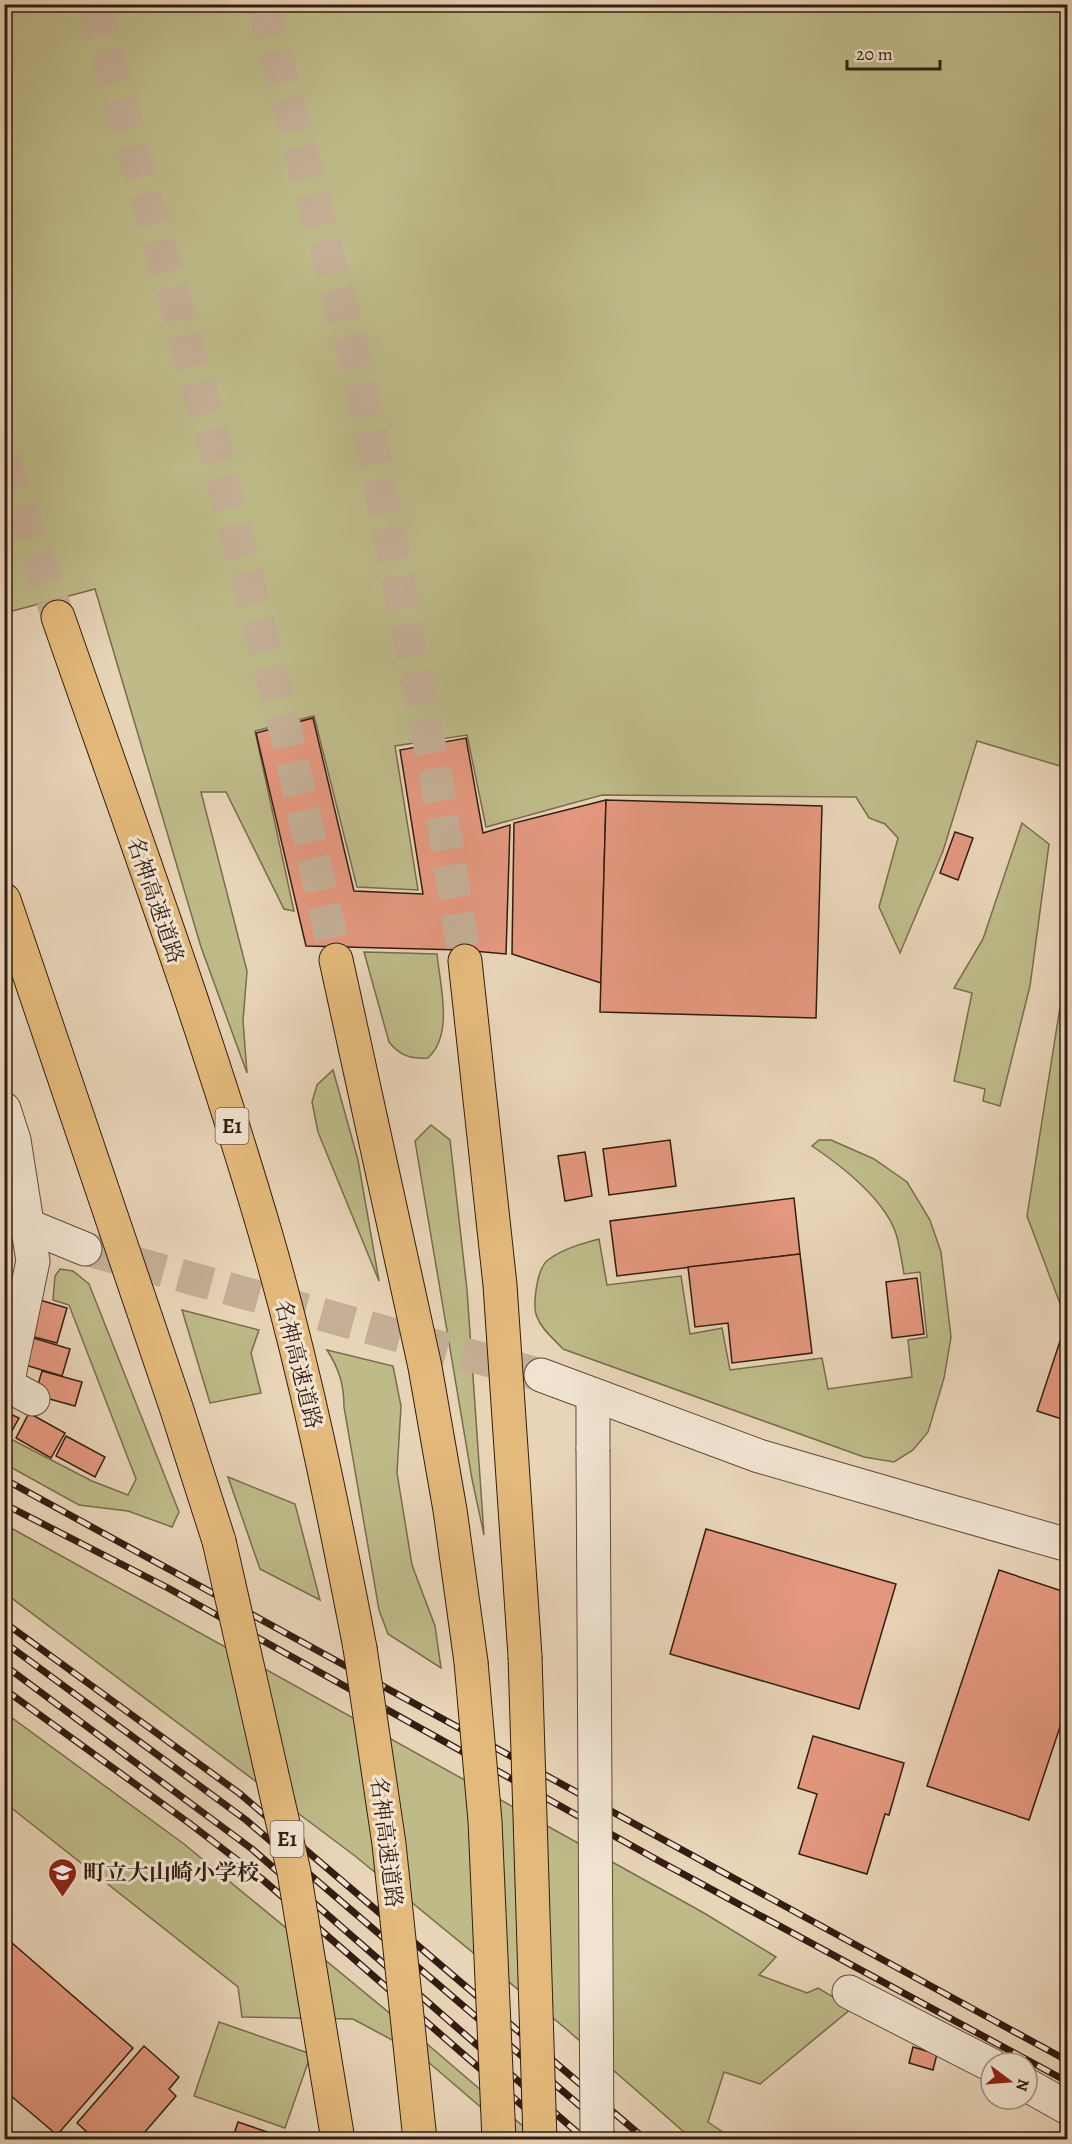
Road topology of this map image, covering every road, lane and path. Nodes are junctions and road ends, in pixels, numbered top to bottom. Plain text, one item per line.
1 (58, 617) tunnel mouth
2 (4, 900) edge
3 (336, 960) tunnel mouth
4 (465, 961) tunnel mouth
5 (4, 1109) edge
6 (16, 1222) edge
7 (85, 1249) tunnel mouth
8 (541, 1375) tunnel mouth
9 (593, 1395) junction
10 (33, 1399) dead end
11 (1068, 1545) edge
12 (849, 1992) dead end
13 (979, 2059) edge
14 (1039, 2092) edge
15 (1068, 2108) edge
16 (338, 2139) edge
17 (420, 2139) edge
18 (499, 2139) edge
19 (540, 2139) edge
20 (597, 2139) edge

1 - 17 highway, 名神高速道路 / E1, bridge
2 - 16 highway, E1, bridge
3 - 18 highway, bridge
4 - 19 highway, bridge
5 - 6 street
6 - 7 street
6 - 10 street
8 - 9 street
9 - 11 street
9 - 20 street, bridge
12 - 13 street
14 - 15 street

